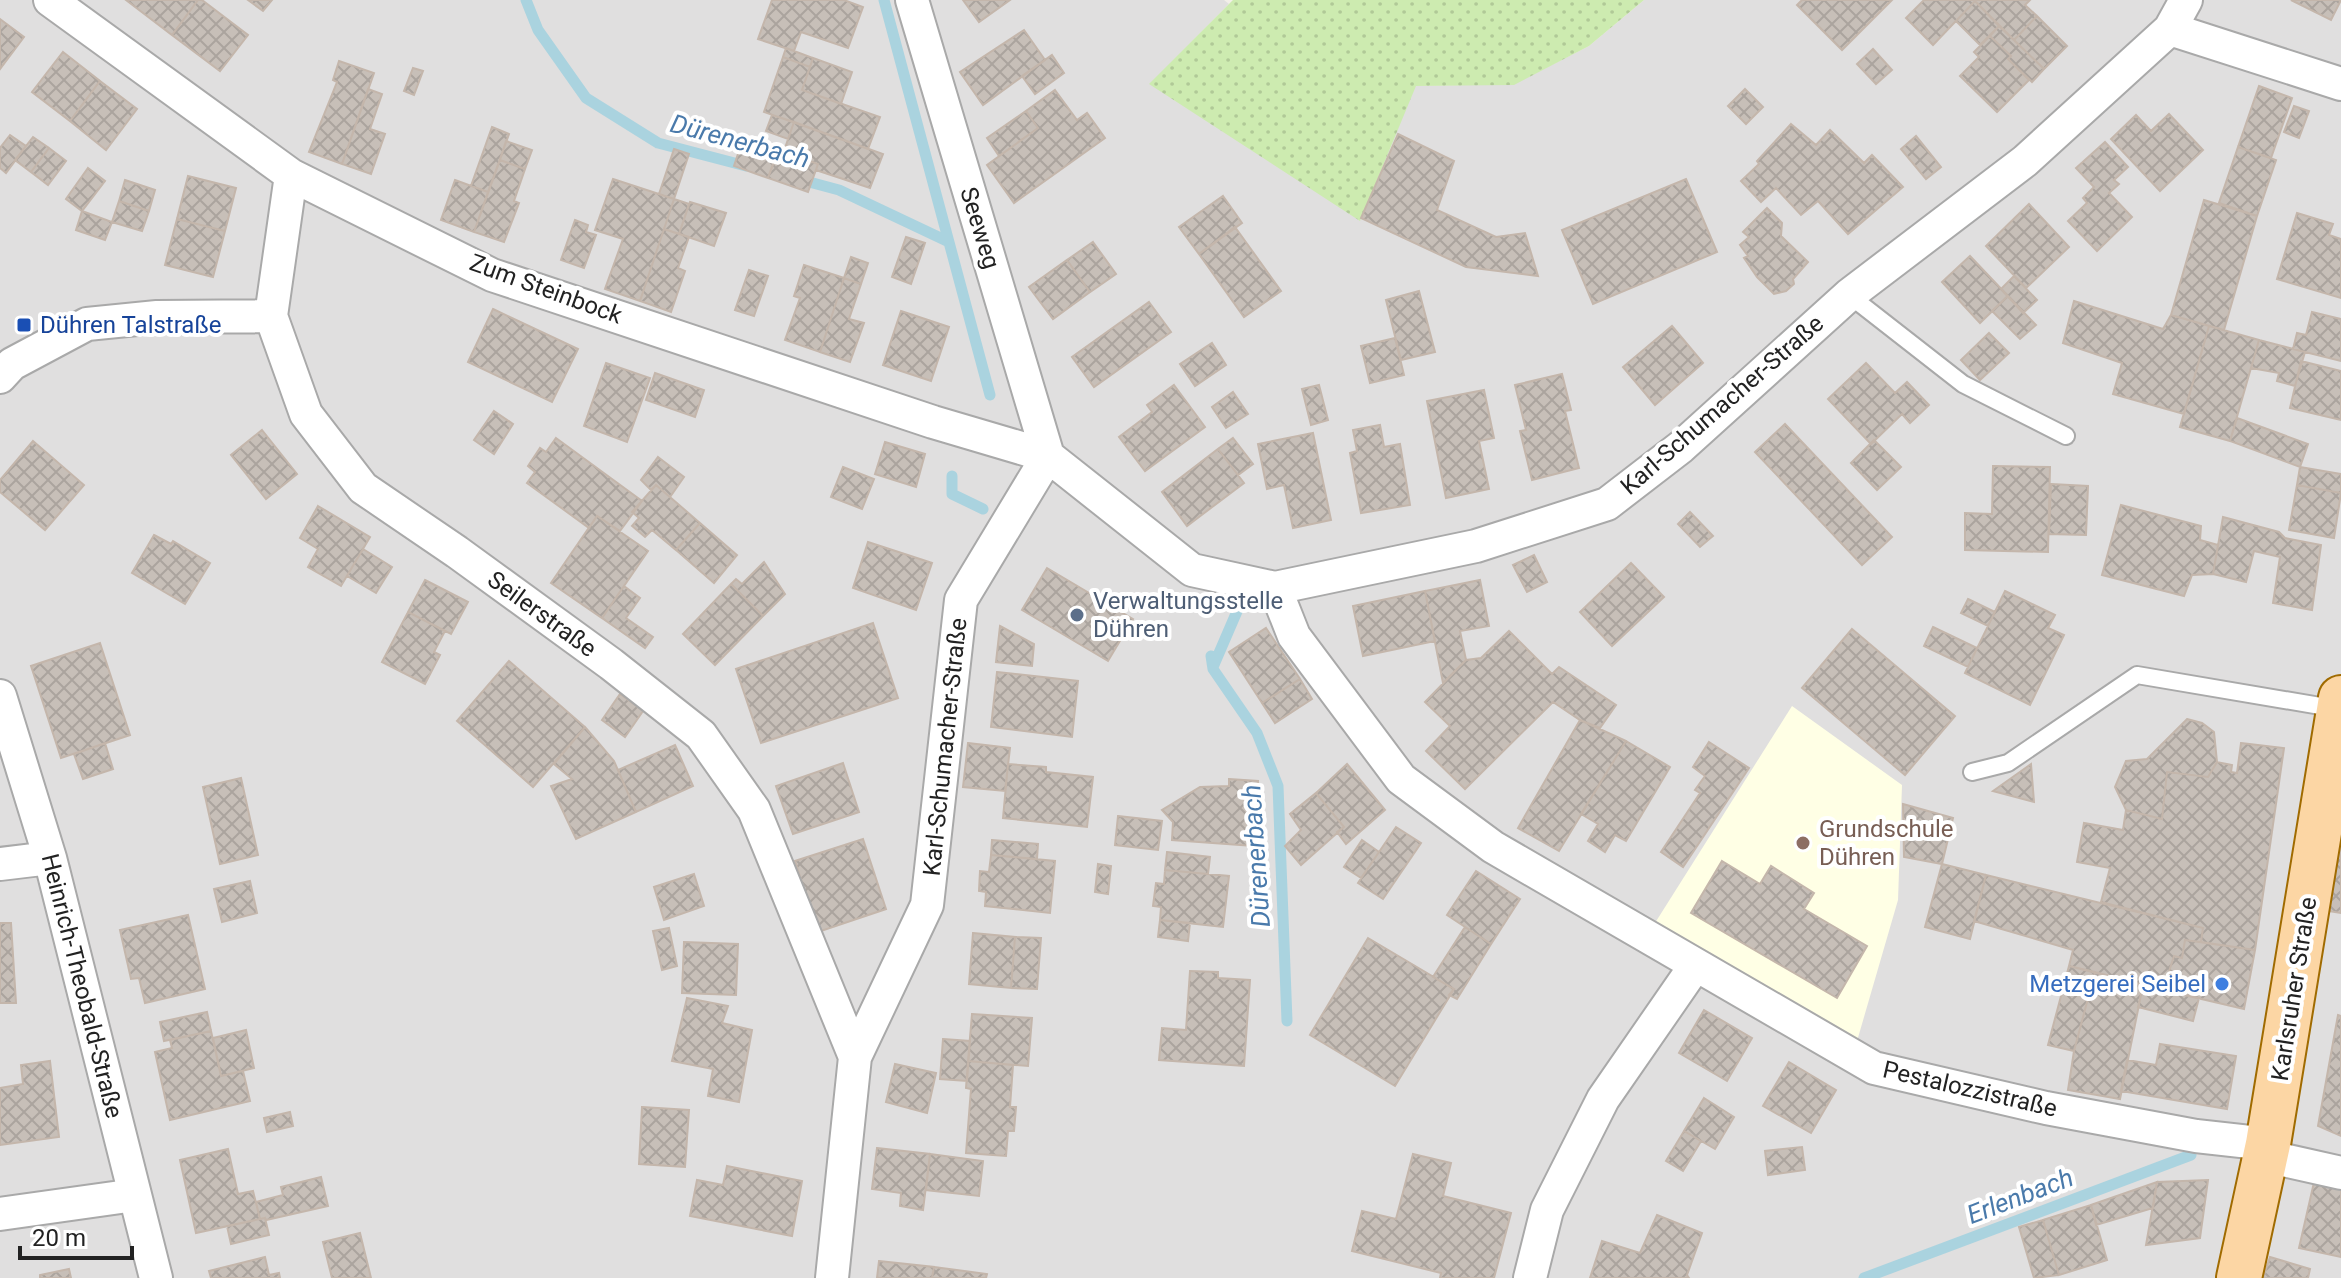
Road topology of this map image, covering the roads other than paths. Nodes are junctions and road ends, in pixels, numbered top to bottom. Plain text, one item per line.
1 (50, 0) edge
2 (912, 0) edge
3 (2186, 0) edge
4 (2170, 29) junction
5 (2341, 84) edge
6 (291, 175) junction
7 (1849, 295) junction
8 (271, 316) junction
9 (0, 377) edge
10 (2066, 436) dead end
11 (1048, 456) junction
12 (1275, 588) junction
13 (0, 696) edge
14 (2340, 704) edge
15 (1972, 772) dead end
16 (50, 858) junction
17 (0, 864) edge
18 (1695, 966) junction
19 (855, 1057) junction
20 (2267, 1150) junction
21 (2341, 1173) edge
22 (135, 1195) junction
23 (0, 1214) edge
24 (156, 1278) edge
25 (832, 1278) edge
26 (1530, 1278) edge
27 (2239, 1278) edge

1 - 6 street, Zum Steinbock
2 - 11 street, Seeweg
3 - 4 street, Karl-Schumacher-Straße
4 - 5 street
4 - 7 street, Karl-Schumacher-Straße
6 - 8 street, Seilerstraße
6 - 11 street, Zum Steinbock
7 - 10 lane
7 - 12 street, Karl-Schumacher-Straße
8 - 9 street
8 - 19 street, Seilerstraße
11 - 12 street, Karl-Schumacher-Straße
11 - 19 street, Karl-Schumacher-Straße
12 - 18 street, Pestalozzistraße
13 - 16 street, Heinrich-Theobald-Straße
14 - 15 lane
14 - 20 main road, Karlsruher Straße
16 - 17 street
16 - 22 street, Heinrich-Theobald-Straße
18 - 20 street, Pestalozzistraße
18 - 26 street
19 - 25 street, Karl-Schumacher-Straße
20 - 21 street, Pestalozzistraße
20 - 27 main road, Karlsruher Straße
22 - 23 street
22 - 24 street, Heinrich-Theobald-Straße

